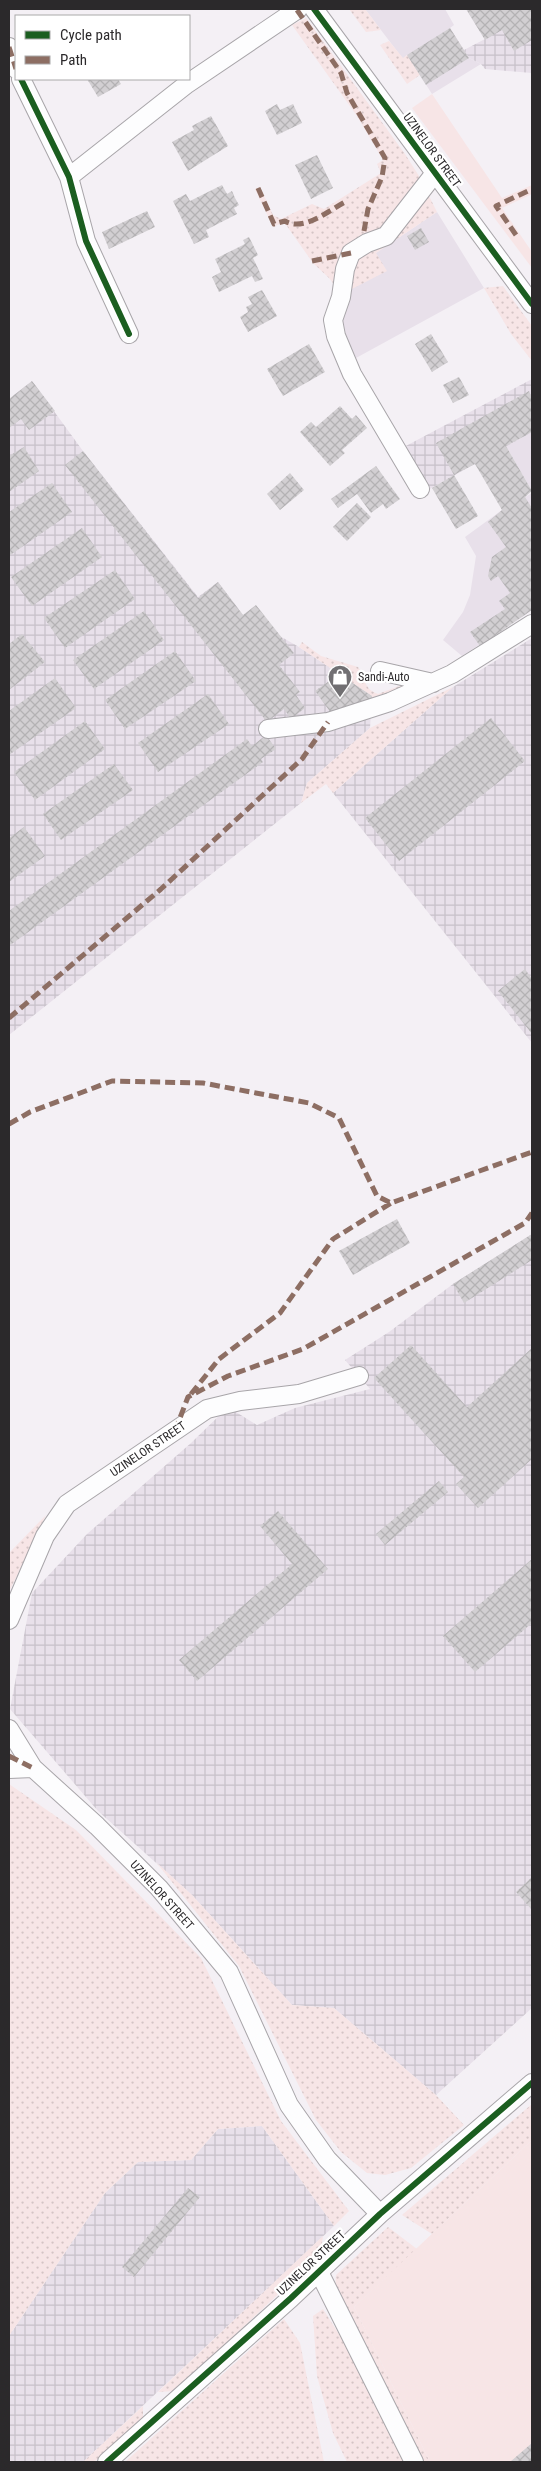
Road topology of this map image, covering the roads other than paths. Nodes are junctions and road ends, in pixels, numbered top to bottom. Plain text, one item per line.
1 (298, 9) edge
2 (314, 9) edge
3 (9, 47) edge
4 (15, 66) edge
5 (20, 80) edge
6 (435, 173) junction
7 (69, 177) junction
8 (532, 304) edge
9 (130, 334) dead end
10 (420, 489) dead end
11 (532, 624) edge
12 (380, 671) dead end
13 (433, 683) junction
14 (268, 729) dead end
15 (359, 1376) dead end
16 (9, 1620) edge
17 (9, 1729) edge
18 (33, 1768) junction
19 (9, 1769) edge
20 (532, 2084) edge
21 (380, 2214) junction
22 (319, 2272) junction
23 (107, 2462) edge
24 (414, 2462) edge

1 - 7 street
2 - 6 street, UZINELOR STREET
3 - 4 street
5 - 7 street
6 - 8 street, UZINELOR STREET
6 - 10 street, UZINELOR STREET
7 - 9 street
11 - 13 street
12 - 13 street
13 - 14 street
15 - 16 street, UZINELOR STREET
17 - 18 street, UZINELOR STREET
18 - 19 street
18 - 21 street, UZINELOR STREET
20 - 21 street, UZINELOR STREET
21 - 22 street, UZINELOR STREET
22 - 23 street, UZINELOR STREET
22 - 24 street, UZINELOR STREET

